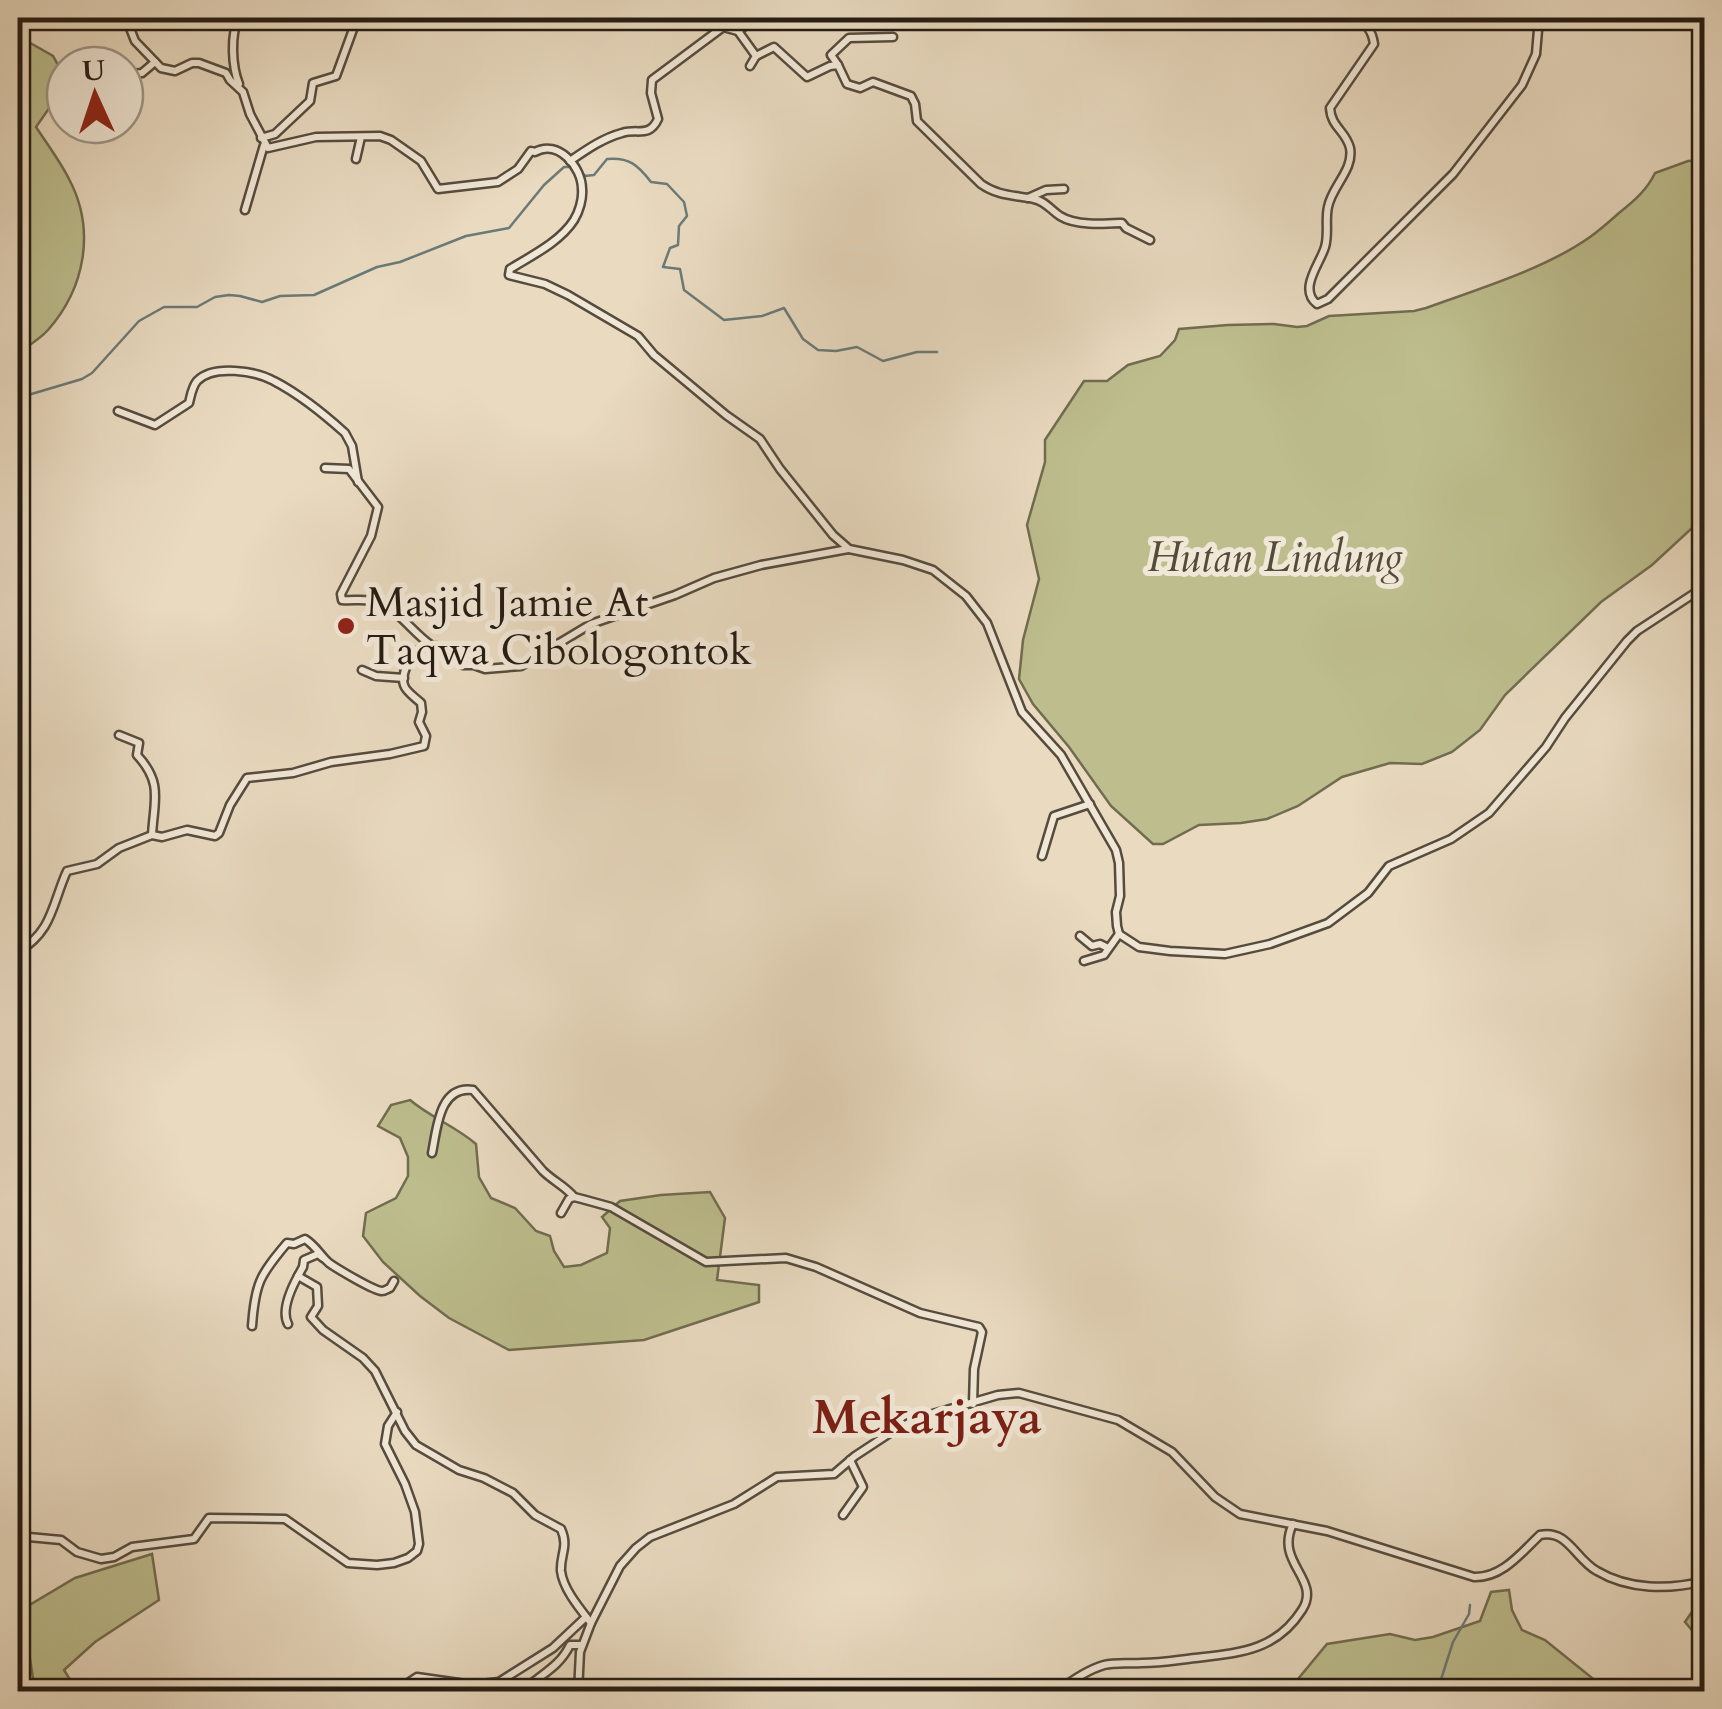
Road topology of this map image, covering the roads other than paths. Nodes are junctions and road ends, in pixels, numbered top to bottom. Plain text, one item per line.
1 (126, 18) edge
2 (238, 18) edge
3 (361, 18) edge
4 (750, 18) edge
5 (1354, 18) edge
6 (1539, 18) edge
7 (738, 32) junction
8 (893, 37) dead end
9 (753, 53) junction
10 (155, 62) junction
11 (838, 65) junction
12 (750, 66) dead end
13 (145, 70) edge
14 (242, 90) junction
15 (360, 137) junction
16 (262, 141) junction
17 (356, 159) dead end
18 (574, 167) junction
19 (1064, 189) dead end
20 (1026, 198) junction
21 (245, 210) dead end
22 (1150, 240) dead end
23 (118, 411) dead end
24 (325, 468) dead end
25 (358, 482) junction
26 (849, 549) junction
27 (1704, 587) edge
28 (432, 646) junction
29 (362, 670) dead end
30 (404, 678) junction
31 (119, 735) dead end
32 (1090, 804) junction
33 (152, 835) junction
34 (1042, 856) dead end
35 (1119, 934) junction
36 (1080, 936) dead end
37 (1108, 948) junction
38 (18, 952) edge
39 (1084, 961) dead end
40 (432, 1153) dead end
41 (574, 1197) junction
42 (560, 1213) dead end
43 (324, 1259) junction
44 (298, 1276) junction
45 (394, 1281) dead end
46 (288, 1324) dead end
47 (252, 1326) dead end
48 (973, 1404) junction
49 (397, 1412) junction
50 (850, 1460) junction
51 (843, 1515) dead end
52 (1293, 1524) junction
53 (18, 1536) edge
54 (1704, 1580) edge
55 (589, 1620) junction
56 (582, 1645) junction
57 (474, 1688) edge
58 (394, 1692) edge
59 (522, 1692) edge
60 (578, 1692) edge
61 (1058, 1692) edge

1 - 10 street
2 - 14 street
3 - 16 street
4 - 7 street
5 - 6 street
7 - 9 street
7 - 18 street
8 - 11 street
9 - 11 street
9 - 12 street
10 - 13 street
10 - 14 street
11 - 20 street
14 - 16 street
15 - 16 street
15 - 17 street
15 - 18 street
16 - 21 street
18 - 26 street
19 - 20 street
20 - 22 street
23 - 25 street
24 - 25 street
25 - 28 street
26 - 28 street
26 - 32 street
27 - 35 street
28 - 30 street
29 - 30 street
30 - 33 street
31 - 33 street
32 - 34 street
32 - 35 street
33 - 38 street
35 - 37 street
36 - 37 street
37 - 39 street
40 - 41 street
41 - 42 street
41 - 48 street
43 - 44 street
43 - 45 street
43 - 47 street
44 - 46 street
44 - 49 street
48 - 50 street
48 - 52 street
49 - 53 street
49 - 55 street
50 - 51 street
50 - 55 street
52 - 54 street
52 - 61 street
55 - 56 street
55 - 57 street
56 - 59 street
56 - 60 street
57 - 58 street

